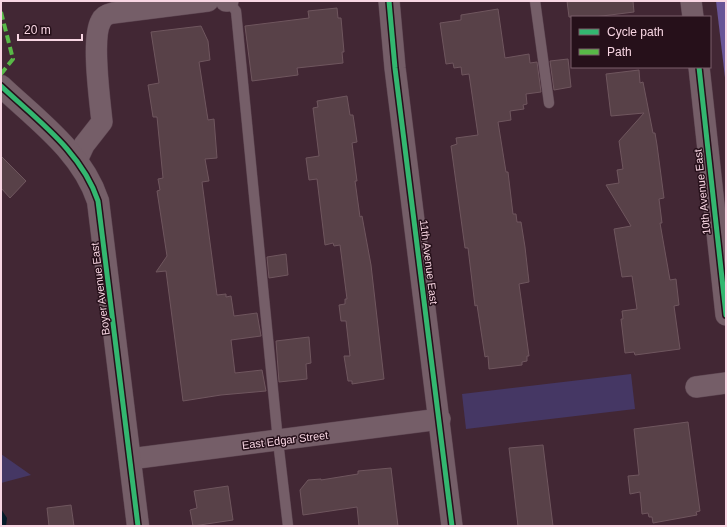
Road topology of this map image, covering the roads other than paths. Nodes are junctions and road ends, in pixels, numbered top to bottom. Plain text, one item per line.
1 (208, 1) edge
2 (227, 1) edge
3 (389, 1) edge
4 (535, 1) edge
5 (691, 1) edge
6 (693, 16) edge
7 (699, 68) edge
8 (1, 86) edge
9 (549, 103) dead end
10 (77, 160) junction
11 (726, 315) edge
12 (726, 383) edge
13 (696, 387) dead end
14 (440, 420) junction
15 (278, 441) junction
16 (130, 459) junction
17 (138, 526) edge
18 (288, 526) edge
19 (452, 526) edge

1 - 10 street
2 - 15 lane
3 - 14 street, 11th Avenue East
4 - 9 lane
5 - 6 street
7 - 11 street, 10th Avenue East
8 - 10 street, Boyer Avenue East
10 - 16 street, Boyer Avenue East
12 - 13 street
14 - 15 street, East Edgar Street
14 - 19 street, 11th Avenue East
15 - 16 street, East Edgar Street
15 - 18 lane
16 - 17 street, Boyer Avenue East

